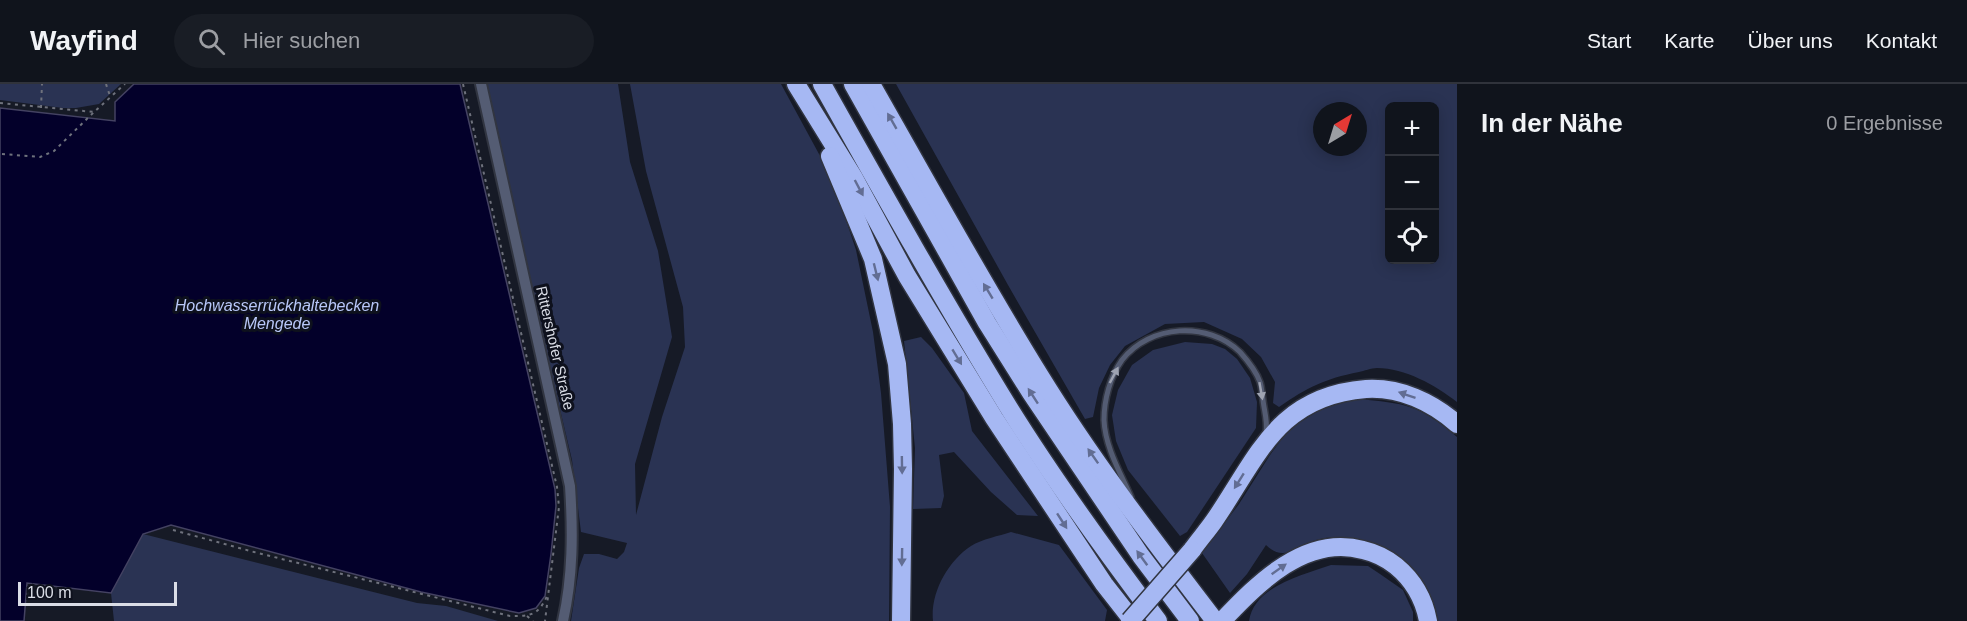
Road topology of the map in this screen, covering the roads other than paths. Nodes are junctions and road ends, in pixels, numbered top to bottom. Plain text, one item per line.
1 (481, 84) edge
2 (796, 84) edge
3 (822, 84) edge
4 (853, 84) edge
5 (871, 84) edge
6 (817, 120) junction
7 (1457, 424) edge
8 (1263, 445) junction
9 (1145, 529) junction
10 (563, 621) edge
11 (902, 621) edge
12 (1132, 621) edge
13 (1158, 621) edge
14 (1190, 621) edge
15 (1215, 621) edge
16 (1222, 621) edge
17 (1428, 621) edge

1 - 10 street, Rittershofer Straße
2 - 6 highway
3 - 13 highway
14 -> 4 highway
9 -> 5 highway
6 -> 11 highway
6 -> 12 highway
7 -> 8 highway
9 -> 8 lane
8 -> 12 highway, bridge
9 - 15 highway
16 -> 17 highway

